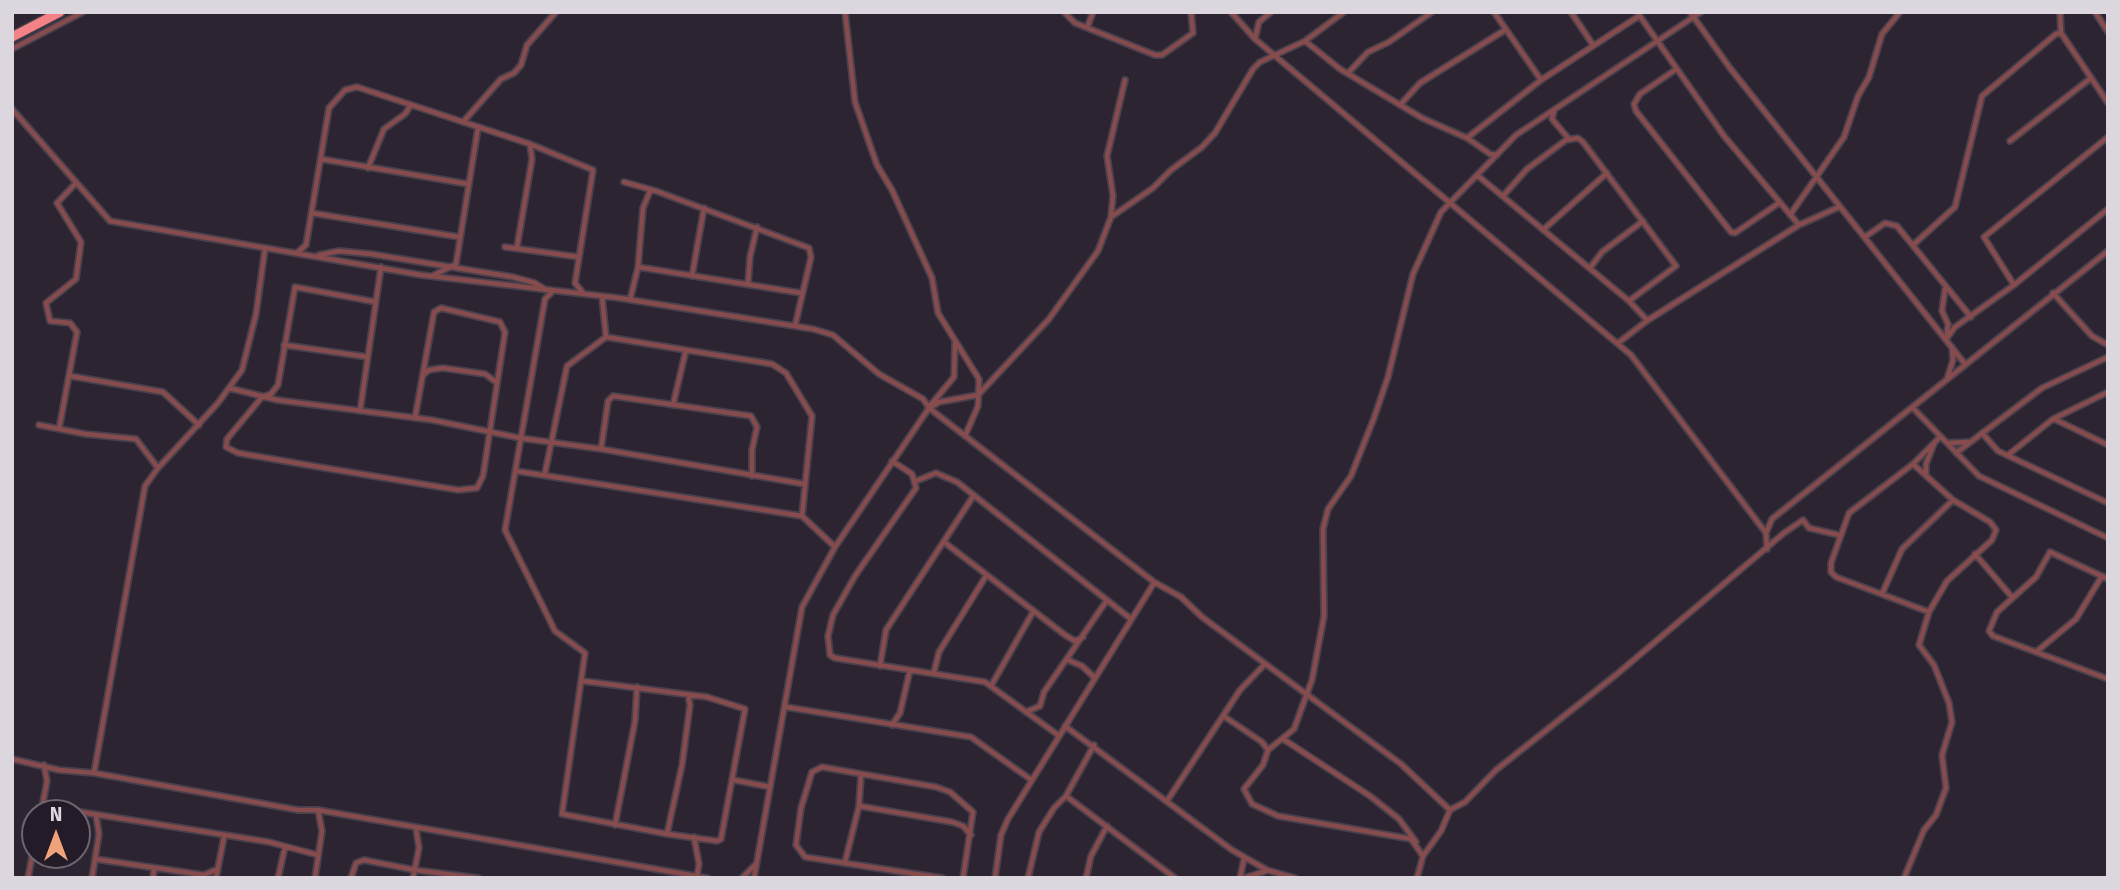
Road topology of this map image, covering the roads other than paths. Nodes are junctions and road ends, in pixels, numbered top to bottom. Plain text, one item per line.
1 (60, 12) edge
2 (83, 12) edge
3 (556, 12) edge
4 (845, 12) edge
5 (1064, 12) edge
6 (1093, 12) edge
7 (1191, 12) edge
8 (1231, 12) edge
9 (1271, 12) edge
10 (1344, 12) edge
11 (1432, 12) edge
12 (1493, 12) edge
13 (1571, 12) edge
14 (1690, 12) edge
15 (1701, 12) edge
16 (1900, 12) edge
17 (2060, 12) edge
18 (2095, 12) edge
19 (1638, 14) edge
20 (1694, 18) junction
21 (1087, 28) junction
22 (1505, 30) junction
23 (2108, 32) edge
24 (2061, 33) junction
25 (12, 37) edge
26 (1255, 39) junction
27 (1306, 41) junction
28 (1659, 41) junction
29 (1593, 45) junction
30 (12, 49) edge
31 (1274, 56) junction
32 (1675, 69) junction
33 (1349, 72) junction
34 (2091, 78) junction
35 (1125, 80) dead end
36 (1541, 80) junction
37 (2108, 103) edge
38 (411, 105) junction
39 (1400, 105) junction
40 (12, 109) edge
41 (1554, 110) junction
42 (1552, 118) junction
43 (1540, 119) junction
44 (463, 121) junction
45 (478, 128) junction
46 (2108, 137) edge
47 (1467, 138) junction
48 (1569, 139) junction
49 (2010, 141) dead end
50 (530, 144) junction
51 (1497, 155) junction
52 (321, 159) junction
53 (368, 168) junction
54 (1607, 173) junction
55 (1478, 175) junction
56 (1817, 178) junction
57 (624, 182) dead end
58 (76, 183) junction
59 (468, 184) junction
60 (650, 191) junction
61 (1503, 196) junction
62 (1449, 203) junction
63 (1779, 204) junction
64 (1839, 207) junction
65 (704, 208) junction
66 (2108, 209) edge
67 (312, 213) junction
68 (1790, 215) junction
69 (1111, 217) junction
70 (1643, 221) junction
71 (1798, 225) junction
72 (757, 227) junction
73 (1543, 230) junction
74 (459, 237) junction
75 (1865, 237) junction
76 (306, 245) junction
77 (1913, 245) junction
78 (505, 247) dead end
79 (517, 247) junction
80 (265, 249) junction
81 (2108, 251) edge
82 (297, 253) junction
83 (314, 256) junction
84 (579, 257) junction
85 (456, 264) junction
86 (381, 267) junction
87 (638, 267) junction
88 (449, 268) junction
89 (1590, 268) junction
90 (460, 270) junction
91 (430, 276) junction
92 (692, 276) junction
93 (469, 280) junction
94 (575, 283) junction
95 (748, 284) junction
96 (1944, 284) junction
97 (2014, 285) junction
98 (546, 290) junction
99 (540, 291) junction
100 (554, 291) junction
101 (563, 292) junction
102 (801, 293) junction
103 (2053, 293) junction
104 (584, 294) junction
105 (603, 296) junction
106 (545, 299) junction
107 (630, 300) junction
108 (1629, 301) junction
109 (376, 302) junction
110 (1971, 317) junction
111 (1648, 320) junction
112 (795, 327) junction
113 (606, 337) junction
114 (1947, 338) junction
115 (955, 342) junction
116 (1618, 343) junction
117 (284, 345) junction
118 (2108, 345) edge
119 (1952, 346) junction
120 (686, 350) junction
121 (2108, 356) edge
122 (368, 357) junction
123 (1965, 364) junction
124 (423, 375) junction
125 (70, 376) junction
126 (1947, 379) junction
127 (496, 383) junction
128 (229, 388) junction
129 (980, 392) junction
130 (2108, 392) edge
131 (262, 397) junction
132 (673, 405) junction
133 (929, 408) junction
134 (1913, 408) junction
135 (359, 411) junction
136 (415, 418) junction
137 (2053, 419) junction
138 (39, 425) dead end
139 (199, 425) junction
140 (59, 429) junction
141 (489, 431) junction
142 (1982, 433) junction
143 (965, 436) junction
144 (1940, 437) junction
145 (520, 439) junction
146 (1971, 441) junction
147 (552, 442) junction
148 (1945, 442) junction
149 (1935, 443) junction
150 (2108, 445) edge
151 (601, 449) junction
152 (1956, 453) junction
153 (2008, 456) junction
154 (892, 461) junction
155 (1913, 464) junction
156 (158, 468) junction
157 (516, 471) junction
158 (545, 473) junction
159 (752, 476) junction
160 (1927, 476) junction
161 (916, 481) junction
162 (804, 484) junction
163 (974, 495) junction
164 (1953, 500) junction
165 (2108, 503) edge
166 (802, 516) junction
167 (1754, 517) junction
168 (1772, 519) junction
169 (1766, 533) junction
170 (1839, 536) junction
171 (2108, 538) edge
172 (944, 542) junction
173 (835, 547) junction
174 (1767, 549) junction
175 (1975, 554) junction
176 (986, 576) junction
177 (2102, 576) junction
178 (2108, 579) edge
179 (1154, 582) junction
180 (1881, 594) junction
181 (2012, 597) junction
182 (1107, 600) junction
183 (1033, 612) junction
184 (1929, 612) junction
185 (1131, 620) junction
186 (1083, 637) junction
187 (2036, 652) junction
188 (1068, 660) junction
189 (1265, 663) junction
190 (880, 666) junction
191 (910, 670) junction
192 (934, 672) junction
193 (1095, 678) junction
194 (2108, 679) edge
195 (1312, 680) junction
196 (583, 681) junction
197 (1293, 684) junction
198 (991, 686) junction
199 (637, 687) junction
200 (1307, 694) junction
201 (688, 695) junction
202 (786, 707) junction
203 (1026, 712) junction
204 (1224, 717) junction
205 (891, 725) junction
206 (1065, 726) junction
207 (1058, 735) junction
208 (1283, 739) junction
209 (1094, 745) junction
210 (1268, 750) junction
211 (12, 759) edge
212 (44, 765) junction
213 (94, 773) junction
214 (861, 775) junction
215 (1030, 779) junction
216 (734, 780) junction
217 (770, 787) junction
218 (1066, 796) junction
219 (44, 799) edge
220 (1167, 801) junction
221 (859, 806) junction
222 (318, 810) junction
223 (1450, 810) junction
224 (91, 814) edge
225 (96, 815) junction
226 (615, 825) junction
227 (1107, 826) junction
228 (416, 828) junction
229 (667, 834) junction
230 (971, 835) junction
231 (224, 837) junction
232 (694, 837) junction
233 (1416, 844) junction
234 (285, 846) junction
235 (318, 855) junction
236 (1423, 856) junction
237 (1243, 857) junction
238 (95, 859) junction
239 (759, 859) junction
240 (845, 862) junction
241 (154, 869) junction
242 (218, 869) junction
243 (415, 870) junction
244 (1267, 870) junction
245 (206, 876) edge
246 (697, 877) edge
247 (92, 878) edge
248 (153, 878) edge
249 (216, 878) edge
250 (278, 878) edge
251 (315, 878) edge
252 (351, 878) edge
253 (414, 878) edge
254 (475, 878) edge
255 (707, 878) edge
256 (742, 878) edge
257 (754, 878) edge
258 (942, 878) edge
259 (963, 878) edge
260 (995, 878) edge
261 (1028, 878) edge
262 (1086, 878) edge
263 (1175, 878) edge
264 (1242, 878) edge
265 (1296, 878) edge
266 (1417, 878) edge
267 (1904, 878) edge

1 - 25 highway
2 - 30 street
3 - 44 street
4 - 115 street
5 - 21 street
6 - 21 street
7 - 21 street
8 - 26 street
9 - 26 street
10 - 27 street
11 - 33 street
12 - 22 street
13 - 29 street
14 - 20 street
15 - 20 street
16 - 56 street
17 - 24 street
18 - 23 street
19 - 28 street
19 - 29 street
20 - 28 street
20 - 56 street
22 - 36 street
22 - 39 street
24 - 34 street
24 - 77 street
26 - 31 street
27 - 31 street
27 - 33 street
28 - 32 street
28 - 41 street
29 - 36 street
31 - 62 street
31 - 69 street
32 - 63 street
32 - 63 street
33 - 39 street
34 - 37 street
34 - 49 street
35 - 69 street
36 - 47 street
38 - 44 street
38 - 52 street
38 - 53 street
39 - 47 street
40 - 58 street
41 - 42 street
41 - 43 street
42 - 43 street
42 - 48 street
43 - 51 street
44 - 45 street
45 - 50 street
45 - 59 street
46 - 97 street
47 - 51 street
48 - 54 street
48 - 61 street
50 - 79 street
50 - 84 street
51 - 55 street
52 - 53 street
52 - 67 street
53 - 59 street
54 - 70 street
54 - 73 street
55 - 61 street
55 - 62 street
56 - 64 street
56 - 68 street
57 - 60 street
58 - 80 street
58 - 125 street
59 - 74 street
60 - 65 street
60 - 87 street
61 - 73 street
62 - 116 street
62 - 195 street
63 - 68 street
64 - 71 street
64 - 75 street
65 - 72 street
65 - 92 street
66 - 97 street
67 - 74 street
67 - 76 street
68 - 71 street
69 - 129 street
70 - 89 street
70 - 108 street
71 - 111 street
72 - 95 street
72 - 102 street
73 - 89 street
74 - 85 street
75 - 77 street
75 - 114 street
76 - 82 street
76 - 83 street
77 - 96 street
78 - 79 street
79 - 84 street
80 - 82 street
80 - 128 street
81 - 103 street
82 - 83 street
83 - 86 street
83 - 88 street
84 - 94 street
85 - 88 street
85 - 90 street
86 - 91 street
86 - 109 street
87 - 92 street
87 - 107 street
88 - 90 street
88 - 91 street
89 - 108 street
90 - 93 street
90 - 98 street
91 - 93 street
92 - 95 street
93 - 99 street
94 - 101 street
94 - 104 street
95 - 102 street
96 - 110 street
96 - 114 street
97 - 110 street
98 - 99 street
98 - 100 street
99 - 106 street
100 - 101 street
100 - 106 street
101 - 104 street
102 - 112 street
103 - 118 street
103 - 123 street
104 - 105 street
105 - 107 street
105 - 113 street
106 - 145 street
107 - 112 street
108 - 111 street
109 - 117 street
109 - 122 street
110 - 114 street
111 - 116 street
112 - 133 street
113 - 120 street
113 - 147 street
114 - 119 street
115 - 129 street
115 - 133 street
116 - 167 street
117 - 122 street
117 - 131 street
119 - 123 street
119 - 126 street
120 - 132 street
120 - 162 street
121 - 142 street
122 - 135 street
123 - 126 street
124 - 127 street
124 - 127 street
124 - 136 street
125 - 139 street
125 - 140 street
126 - 134 street
127 - 141 street
128 - 131 street
128 - 139 street
129 - 133 street
129 - 143 street
130 - 137 street
131 - 135 street
131 - 141 street
132 - 151 street
132 - 159 street
133 - 143 street
133 - 154 street
134 - 144 street
134 - 168 street
135 - 136 street
136 - 141 street
137 - 150 street
137 - 153 street
138 - 140 street
139 - 156 street
140 - 156 street
141 - 145 street
142 - 146 street
142 - 153 street
143 - 179 street
144 - 148 street
144 - 149 street
145 - 147 street
145 - 157 street
146 - 148 street
146 - 152 street
147 - 151 street
147 - 158 street
148 - 152 street
149 - 155 street
149 - 160 street
151 - 159 street
152 - 171 street
153 - 165 street
154 - 161 street
154 - 173 street
155 - 160 street
155 - 170 street
156 - 213 street
157 - 158 street
157 - 196 street
158 - 166 street
159 - 162 street
160 - 164 street
161 - 163 street
161 - 190 street
162 - 166 street
163 - 172 street
163 - 182 street
164 - 175 street
164 - 180 street
166 - 173 street
167 - 168 street
167 - 169 street
168 - 169 street
169 - 174 street
170 - 174 street
170 - 180 street
172 - 176 street
172 - 190 street
173 - 202 street
174 - 223 street
175 - 181 street
175 - 184 street
176 - 183 street
176 - 192 street
177 - 178 street
177 - 181 street
177 - 187 street
179 - 185 street
179 - 189 street
180 - 184 street
181 - 187 street
182 - 185 street
182 - 186 street
183 - 186 street
183 - 198 street
184 - 267 street
185 - 193 street
186 - 188 street
187 - 194 street
188 - 193 street
188 - 203 street
189 - 197 street
189 - 204 street
190 - 191 street
191 - 192 street
191 - 205 street
192 - 198 street
193 - 206 street
195 - 197 street
195 - 200 street
196 - 199 street
196 - 226 street
197 - 200 street
198 - 203 street
199 - 201 street
199 - 226 street
200 - 208 street
200 - 223 street
201 - 216 street
201 - 229 street
202 - 205 street
202 - 217 street
203 - 207 street
204 - 210 street
204 - 220 street
205 - 215 street
206 - 207 street
206 - 209 street
207 - 215 street
208 - 210 street
208 - 233 street
209 - 218 street
209 - 220 street
210 - 233 street
211 - 212 street
212 - 213 street
212 - 219 street
213 - 222 street
214 - 221 street
214 - 230 street
214 - 240 street
215 - 260 street
216 - 217 street
216 - 232 street
217 - 239 street
218 - 227 street
218 - 261 street
220 - 237 street
221 - 230 street
221 - 240 street
222 - 228 street
222 - 235 street
223 - 236 street
224 - 225 street
225 - 231 street
225 - 238 street
226 - 229 street
227 - 262 street
227 - 263 street
228 - 243 street
228 - 246 street
229 - 232 street
230 - 259 street
231 - 234 street
231 - 242 street
232 - 246 street
233 - 236 street
234 - 235 street
234 - 250 street
235 - 251 street
236 - 266 street
237 - 244 street
237 - 264 street
238 - 241 street
238 - 247 street
239 - 256 street
239 - 257 street
240 - 258 street
241 - 245 street
241 - 248 street
242 - 245 street
242 - 249 street
243 - 252 street
243 - 253 street
243 - 254 street
244 - 264 street
244 - 265 street
246 - 255 street

